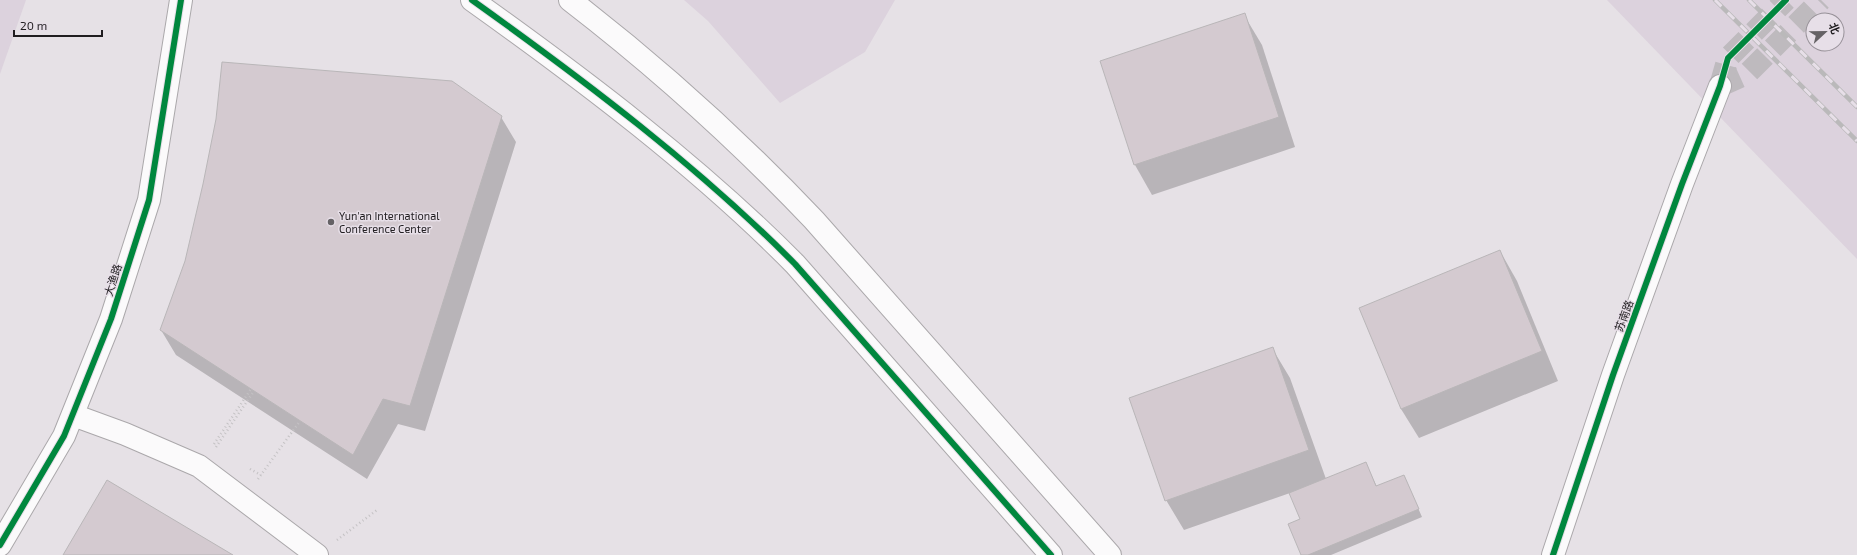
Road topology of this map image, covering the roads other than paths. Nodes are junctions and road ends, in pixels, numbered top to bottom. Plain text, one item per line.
1 (181, 0) edge
2 (472, 0) edge
3 (570, 0) edge
4 (1720, 86) dead end
5 (73, 415) junction
6 (2, 539) edge
7 (317, 555) edge
8 (1051, 555) edge
9 (1110, 555) edge
10 (1554, 555) edge

1 - 5 street, 大渔路
2 - 8 street
3 - 9 street
4 - 10 street, 苏南路
5 - 6 street, 大渔路
5 - 7 street

